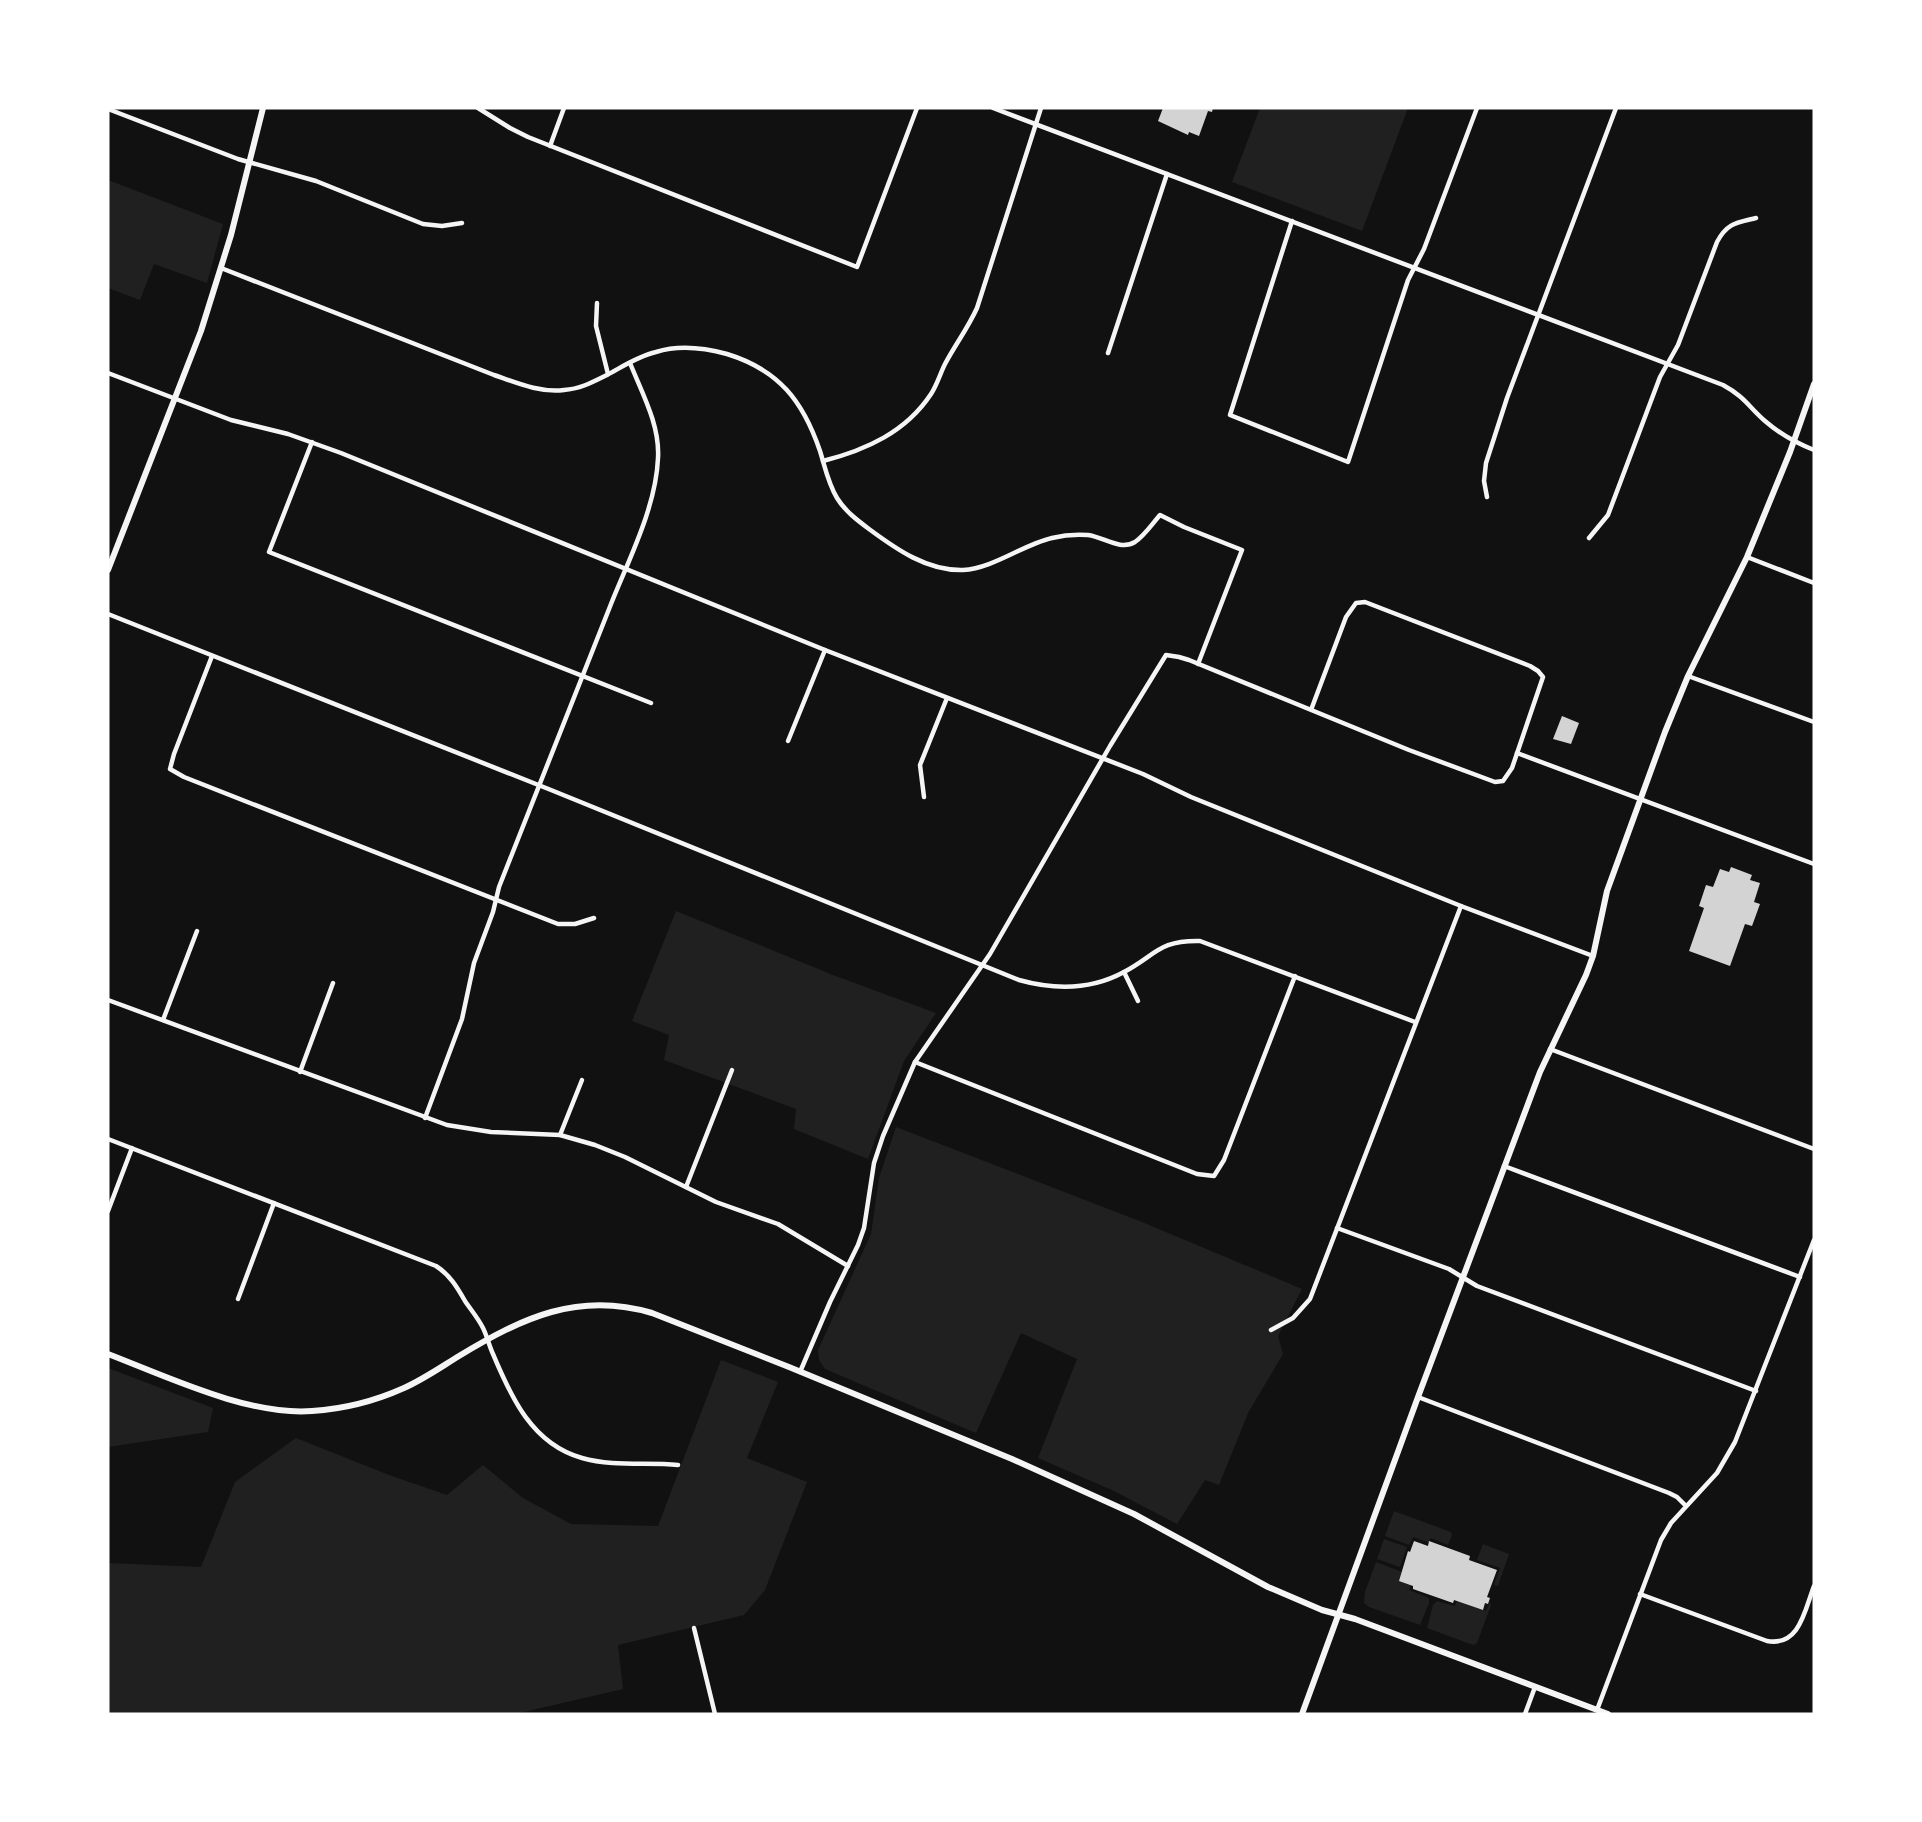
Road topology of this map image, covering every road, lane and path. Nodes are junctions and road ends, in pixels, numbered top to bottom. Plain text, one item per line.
1 (263, 108) edge
2 (478, 108) edge
3 (564, 108) edge
4 (917, 108) edge
5 (993, 108) edge
6 (1041, 108) edge
7 (1478, 108) edge
8 (1616, 108) edge
9 (108, 109) edge
10 (1035, 124) junction
11 (550, 146) junction
12 (249, 162) junction
13 (1167, 174) junction
14 (1756, 218) dead end
15 (1292, 221) junction
16 (462, 223) dead end
17 (221, 268) junction
18 (1414, 268) junction
19 (597, 303) dead end
20 (1538, 315) junction
21 (1108, 353) dead end
22 (630, 363) junction
23 (1667, 364) junction
24 (108, 373) edge
25 (608, 374) junction
26 (1814, 384) edge
27 (175, 399) junction
28 (312, 442) junction
29 (1794, 442) junction
30 (1814, 450) edge
31 (823, 461) junction
32 (1487, 497) dead end
33 (1589, 537) dead end
34 (1747, 557) junction
35 (625, 568) junction
36 (108, 570) edge
37 (1814, 583) edge
38 (108, 614) edge
39 (825, 650) junction
40 (212, 656) junction
41 (1198, 664) junction
42 (1688, 676) junction
43 (582, 677) junction
44 (947, 698) junction
45 (651, 703) dead end
46 (1311, 710) junction
47 (1814, 722) edge
48 (788, 741) dead end
49 (1517, 753) junction
50 (1102, 759) junction
51 (539, 786) junction
52 (924, 797) dead end
53 (1639, 799) junction
54 (1814, 864) edge
55 (496, 899) junction
56 (1461, 906) junction
57 (594, 918) dead end
58 (197, 931) dead end
59 (1593, 956) junction
60 (982, 965) junction
61 (1124, 972) junction
62 (1295, 976) junction
63 (333, 984) dead end
64 (108, 1000) edge
65 (1138, 1001) dead end
66 (163, 1020) junction
67 (1415, 1022) junction
68 (1550, 1049) junction
69 (915, 1062) junction
70 (732, 1070) dead end
71 (300, 1072) junction
72 (582, 1080) dead end
73 (425, 1118) junction
74 (560, 1135) junction
75 (108, 1140) edge
76 (132, 1148) junction
77 (1814, 1149) edge
78 (1504, 1166) junction
79 (686, 1187) junction
80 (274, 1203) junction
81 (108, 1211) edge
82 (1337, 1228) junction
83 (1814, 1240) edge
84 (848, 1266) junction
85 (1800, 1277) junction
86 (1463, 1278) junction
87 (238, 1299) dead end
88 (1271, 1330) dead end
89 (487, 1340) junction
90 (108, 1354) edge
91 (800, 1372) junction
92 (1755, 1391) junction
93 (1418, 1397) junction
94 (678, 1465) dead end
95 (1686, 1506) junction
96 (1814, 1586) edge
97 (1640, 1594) junction
98 (1806, 1607) junction
99 (1814, 1610) edge
100 (1339, 1615) junction
101 (694, 1628) dead end
102 (1535, 1687) junction
103 (1597, 1710) junction
104 (715, 1714) edge
105 (1302, 1714) edge
106 (1525, 1714) edge
107 (1608, 1714) edge

1 - 12 street
2 - 11 street
3 - 11 street
4 - 11 street
5 - 10 street
6 - 10 street
7 - 18 street
8 - 20 street
9 - 12 street
10 - 13 street
10 - 31 street
12 - 16 street
12 - 17 street
13 - 15 street
13 - 21 street
14 - 23 street
15 - 18 street
15 - 18 street
17 - 25 street
17 - 27 street
18 - 20 street
19 - 25 street
20 - 23 street
20 - 32 street
22 - 25 street
22 - 31 street
22 - 35 street
23 - 29 street
23 - 33 street
24 - 27 street
26 - 29 street
27 - 28 street
27 - 36 street
28 - 35 street
28 - 43 street
29 - 30 street
29 - 34 street
31 - 41 street
34 - 37 street
34 - 42 street
35 - 39 street
35 - 43 street
38 - 40 street
39 - 44 street
39 - 48 street
40 - 51 street
40 - 55 street
41 - 46 street
41 - 50 street
42 - 47 street
42 - 53 street
43 - 45 street
43 - 51 street
44 - 50 street
44 - 52 street
46 - 49 street
46 - 49 street
49 - 53 street
50 - 56 street
50 - 60 street
51 - 55 street
51 - 60 street
53 - 54 street
53 - 59 street
55 - 57 street
55 - 73 street
56 - 59 street
56 - 67 street
58 - 66 street
59 - 68 street
60 - 61 street
60 - 69 street
61 - 62 street
61 - 65 street
62 - 67 street
62 - 69 street
63 - 71 street
64 - 66 street
66 - 71 street
67 - 82 street
68 - 77 street
68 - 78 street
69 - 84 street
70 - 79 street
71 - 73 street
72 - 74 street
73 - 74 street
74 - 79 street
75 - 76 street
76 - 80 street
76 - 81 street
78 - 85 street
78 - 86 street
79 - 84 street
80 - 87 street
80 - 89 street
82 - 86 street
82 - 88 street
83 - 85 street
84 - 91 street
85 - 92 street
86 - 92 street
86 - 93 street
89 - 90 street
89 - 91 street
89 - 94 street
91 - 100 street
92 - 95 street
93 - 95 street
93 - 100 street
95 - 97 street
96 - 98 street
97 - 98 street
97 - 103 street
98 - 99 street
100 - 102 street
100 - 105 street
101 - 104 street
102 - 103 street
102 - 106 street
103 - 107 street

